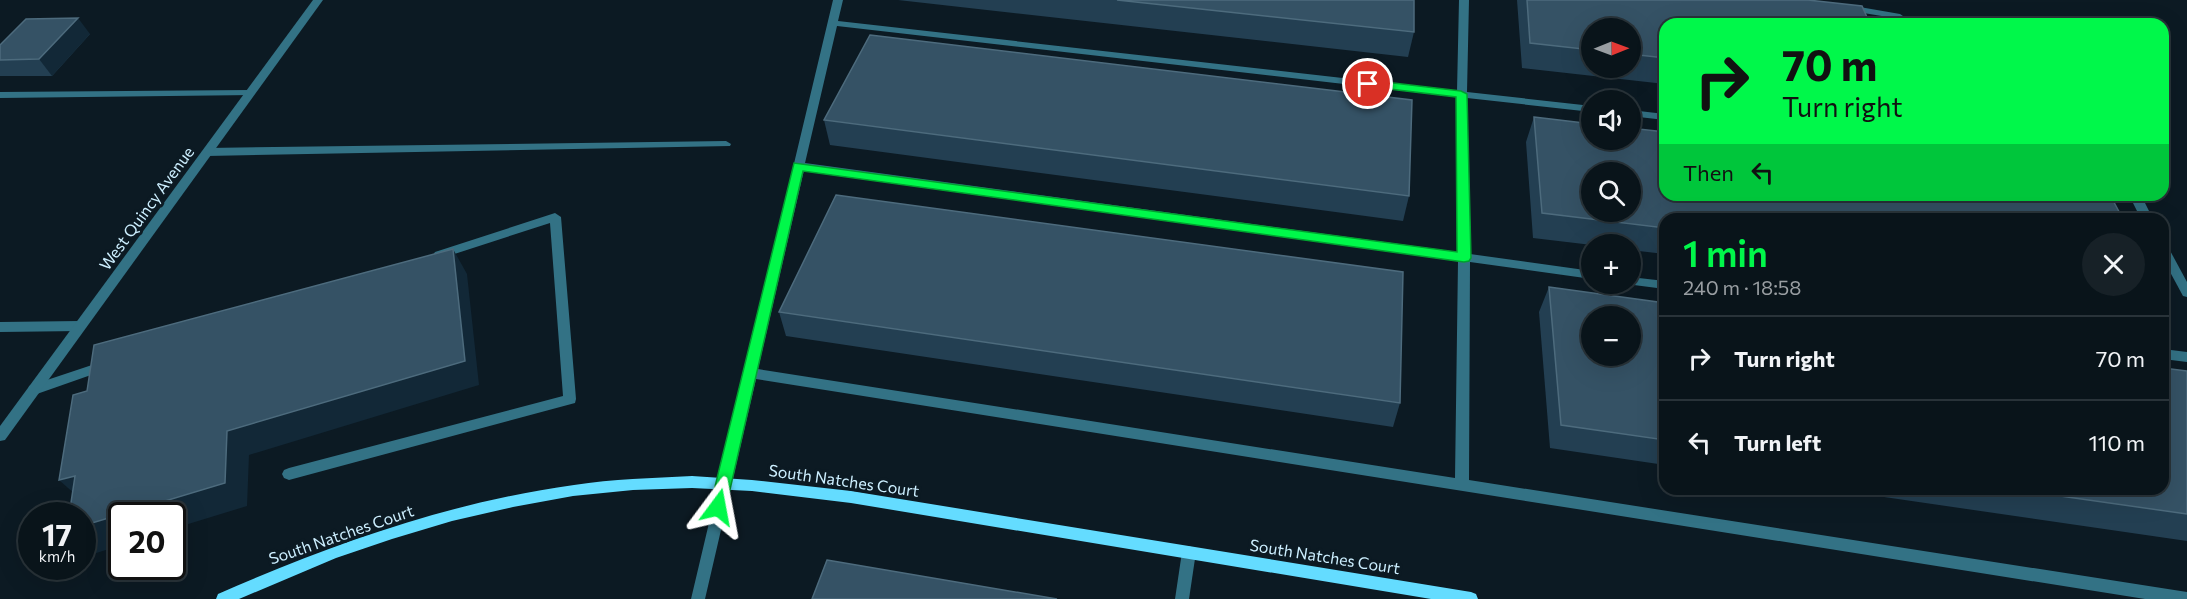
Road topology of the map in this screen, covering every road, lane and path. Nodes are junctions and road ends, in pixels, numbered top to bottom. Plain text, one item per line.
1 (318, 0) edge
2 (838, 0) edge
3 (1464, 0) edge
4 (1838, 6) edge
5 (1900, 18) edge
6 (832, 23) junction
7 (250, 93) junction
8 (1461, 94) junction
9 (0, 96) edge
10 (1581, 108) edge
11 (1641, 114) edge
12 (1659, 116) edge
13 (726, 144) dead end
14 (207, 152) junction
15 (798, 166) junction
16 (430, 258) edge
17 (1464, 258) junction
18 (2169, 259) edge
19 (1581, 274) edge
20 (1641, 282) edge
21 (1659, 284) edge
22 (2187, 293) edge
23 (80, 326) junction
24 (0, 327) edge
25 (2169, 355) edge
26 (2187, 357) edge
27 (113, 363) edge
28 (749, 373) junction
29 (34, 390) junction
30 (0, 436) edge
31 (289, 474) dead end
32 (723, 484) junction
33 (1462, 485) junction
34 (1190, 552) junction
35 (232, 597) edge
36 (698, 599) edge
37 (1182, 599) edge
38 (1471, 599) edge
39 (2187, 599) edge

1 - 7 street, West Quincy Avenue
2 - 6 street
3 - 8 street
4 - 5 street
6 - 8 street
6 - 15 street
7 - 9 street
7 - 14 street, West Quincy Avenue
8 - 10 street
8 - 17 street
11 - 12 street
13 - 14 street
14 - 23 street, West Quincy Avenue
15 - 17 street
15 - 28 street
16 - 31 street
17 - 19 street
17 - 33 street
18 - 22 street
20 - 21 street
23 - 24 street
23 - 29 street, West Quincy Avenue
25 - 26 street
27 - 29 street
28 - 32 street
28 - 33 street
29 - 30 street, West Quincy Avenue
32 - 34 street, South Natches Court
32 - 35 street, South Natches Court
32 - 36 street
33 - 39 street
34 - 37 street
34 - 38 street, South Natches Court

